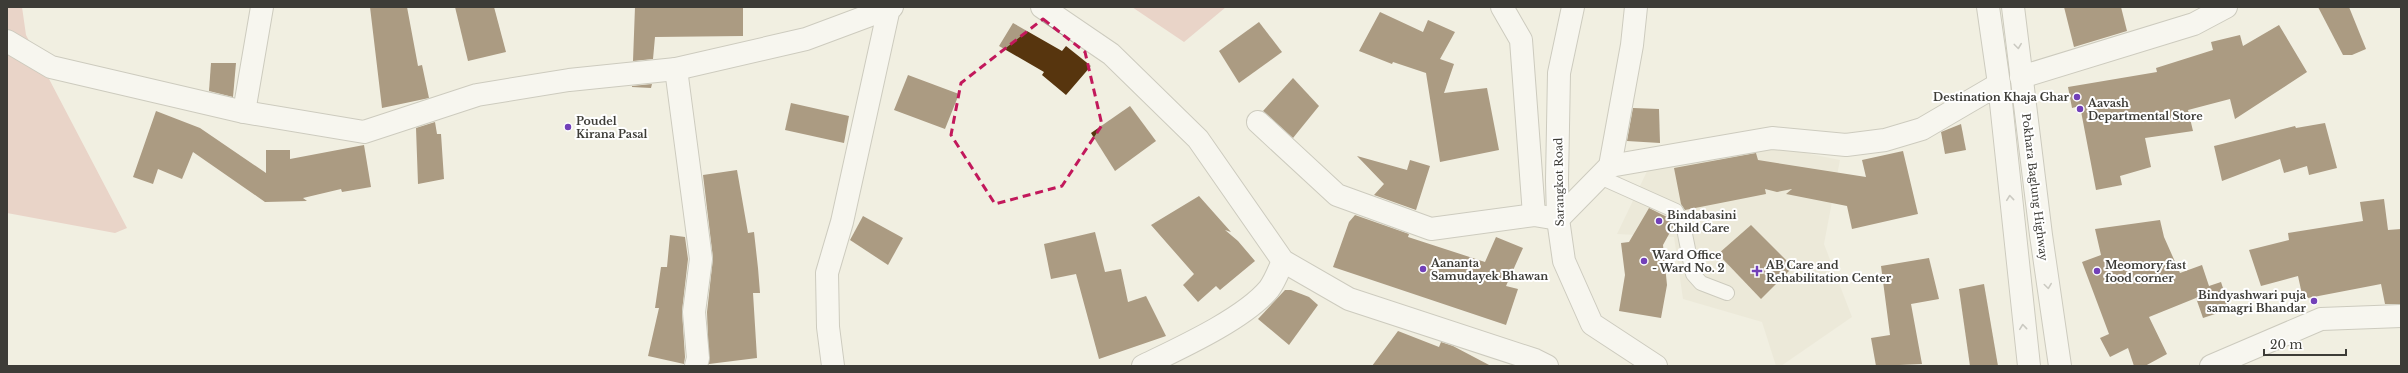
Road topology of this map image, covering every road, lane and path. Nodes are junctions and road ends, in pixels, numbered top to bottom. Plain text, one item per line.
1 (262, 7) edge
2 (1042, 7) edge
3 (1502, 7) edge
4 (1573, 7) edge
5 (1636, 7) edge
6 (1988, 7) edge
7 (2013, 7) edge
8 (2226, 7) edge
9 (890, 8) edge
10 (7, 41) edge
11 (676, 69) junction
12 (2021, 77) junction
13 (1999, 84) junction
14 (244, 112) junction
15 (1258, 122) dead end
16 (1605, 172) junction
17 (1534, 215) junction
18 (1558, 219) junction
19 (1283, 261) junction
20 (1727, 293) dead end
21 (2401, 316) edge
22 (696, 366) edge
23 (833, 366) edge
24 (1143, 366) edge
25 (1547, 366) edge
26 (1656, 366) edge
27 (2029, 366) edge
28 (2060, 366) edge
29 (2211, 366) edge

1 - 14 main road
2 - 19 main road
3 - 17 main road
4 - 18 main road, Sarangkot Road
5 - 16 main road
6 - 13 main road
7 -> 12 main road, Pokhara Baglung Highway
8 - 12 main road
9 - 11 main road
9 - 23 main road
10 - 14 main road
11 - 14 main road
11 - 22 main road
12 -> 28 main road, Pokhara Baglung Highway
13 - 16 main road
27 -> 13 main road
15 - 17 main road
16 - 18 main road
16 - 20 lane
17 - 18 main road
18 - 26 main road, Sarangkot Road
19 - 24 main road
19 - 25 main road
21 - 29 main road

